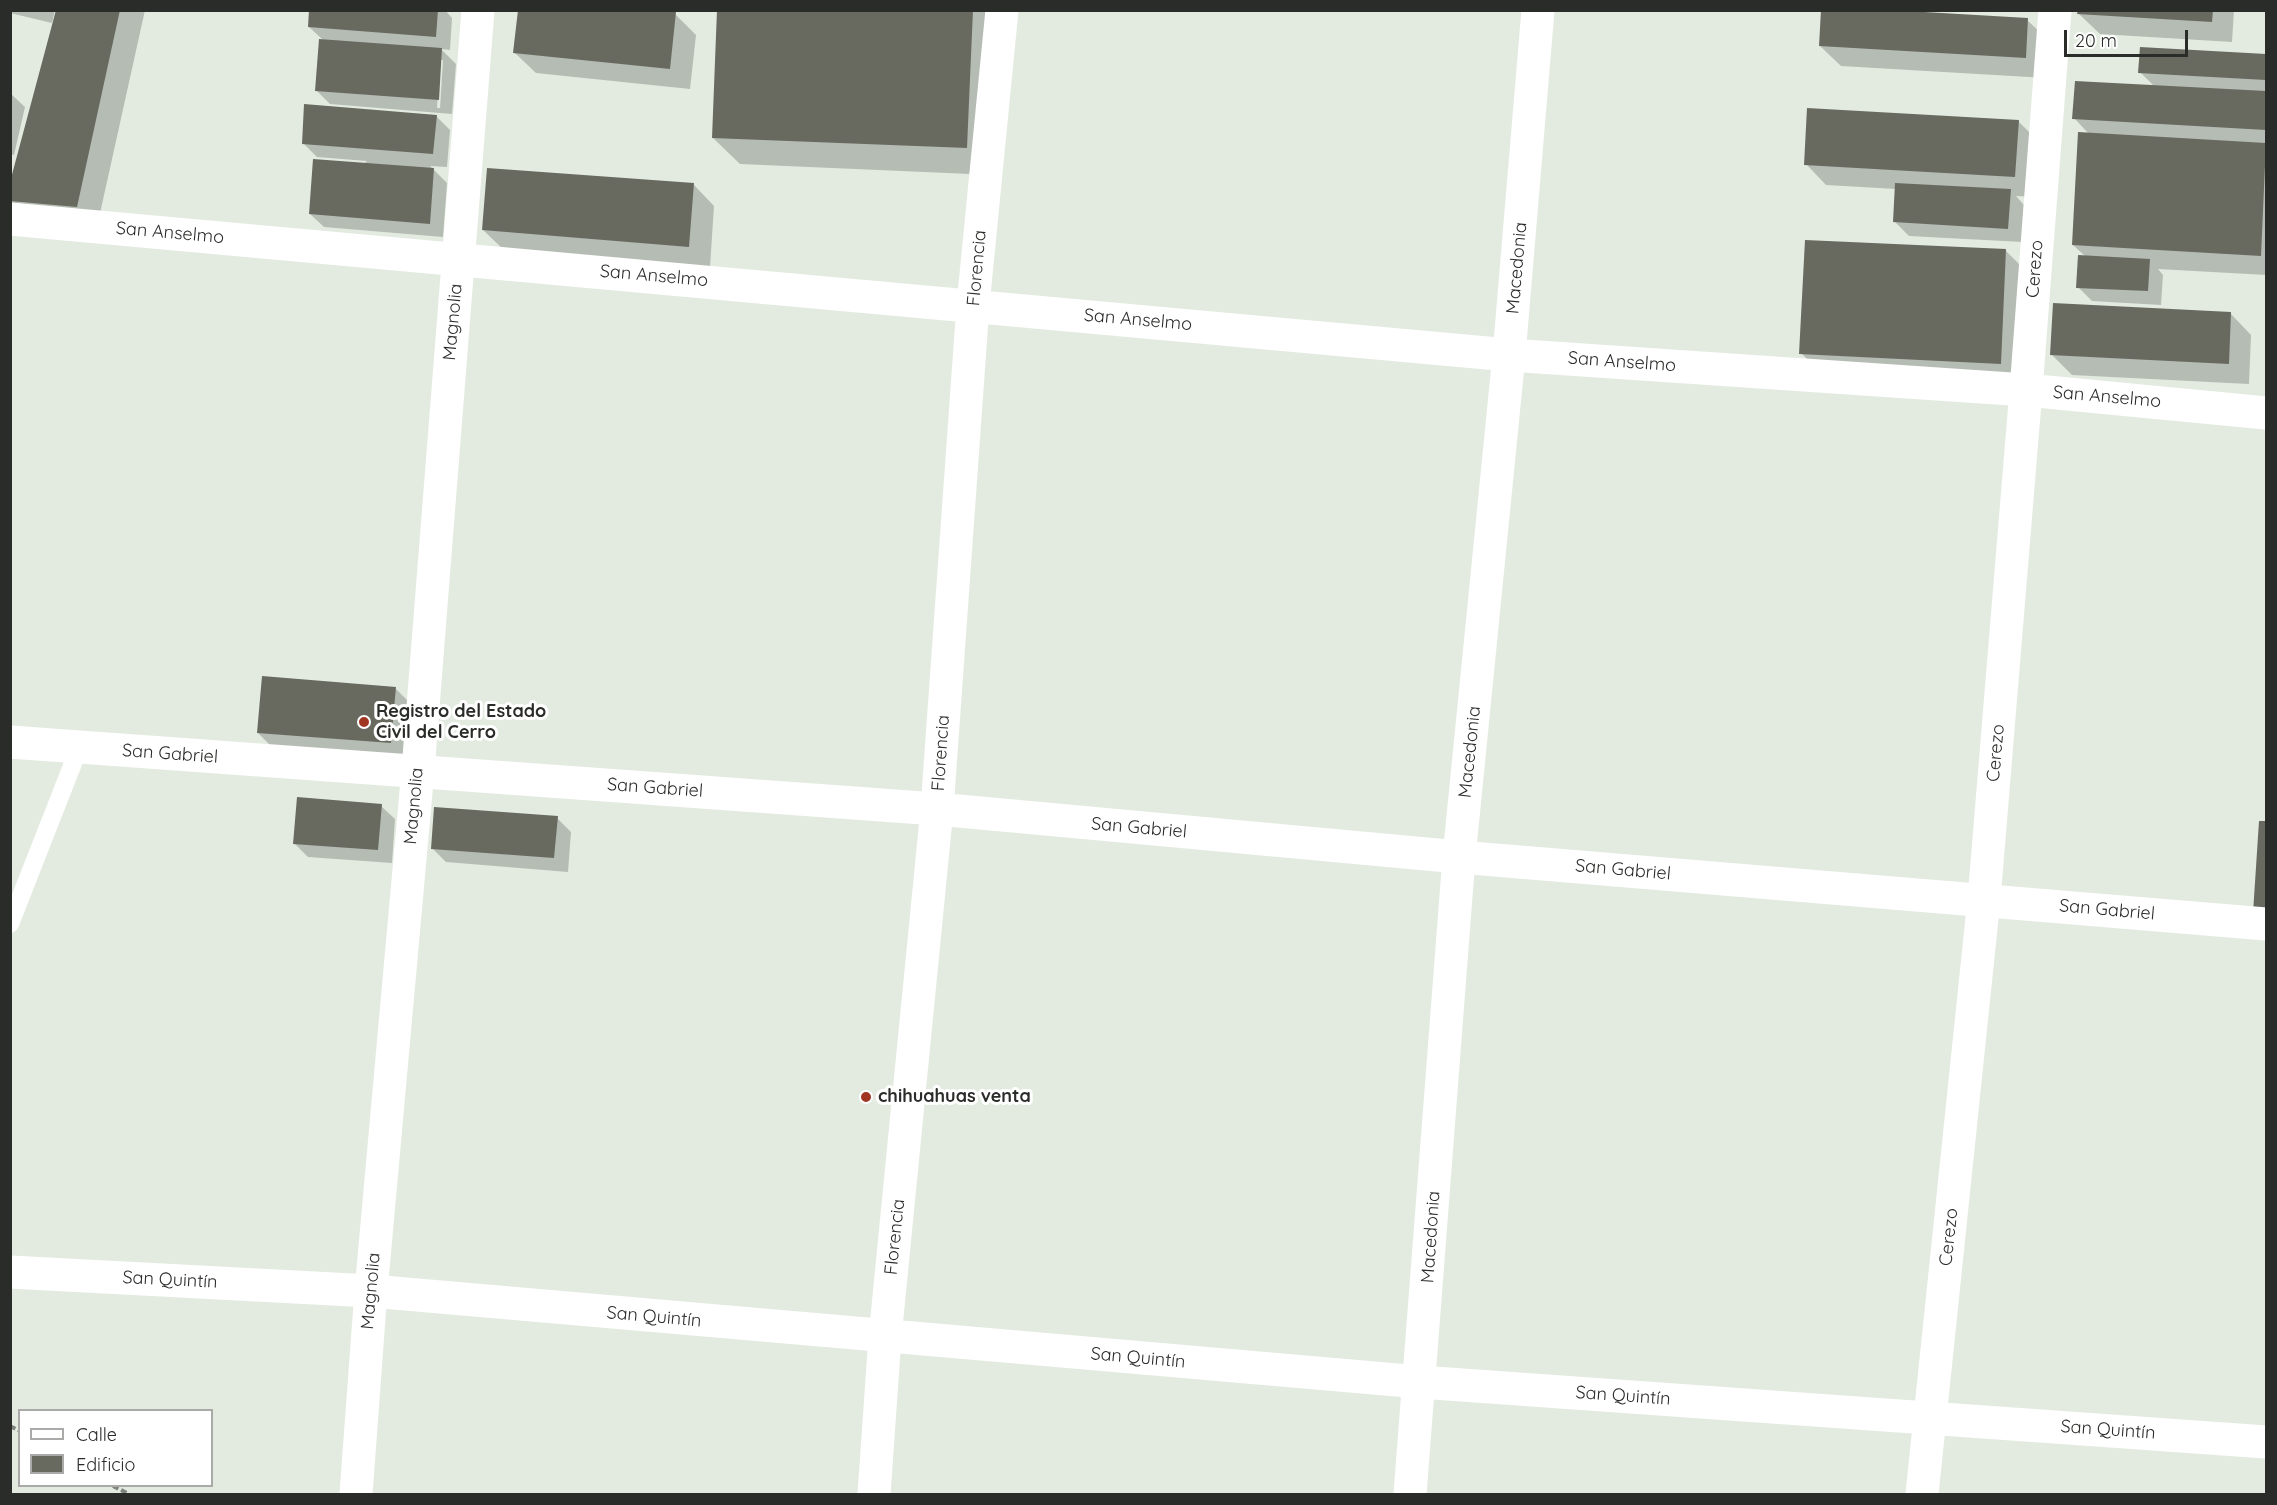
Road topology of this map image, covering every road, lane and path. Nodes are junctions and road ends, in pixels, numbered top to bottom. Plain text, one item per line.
1 (478, 10) edge
2 (1002, 10) edge
3 (1538, 10) edge
4 (2055, 10) edge
5 (10, 219) edge
6 (458, 258) junction
7 (973, 305) junction
8 (1509, 355) junction
9 (2026, 390) junction
10 (2266, 412) edge
11 (10, 742) edge
12 (79, 748) junction
13 (418, 770) junction
14 (937, 809) junction
15 (1459, 857) junction
16 (1984, 899) junction
17 (10, 924) edge
18 (2266, 924) edge
19 (10, 1272) edge
20 (371, 1291) junction
21 (885, 1337) junction
22 (1420, 1382) junction
23 (1931, 1416) junction
24 (2266, 1442) edge
25 (356, 1494) edge
26 (874, 1494) edge
27 (1410, 1494) edge
28 (1922, 1494) edge

1 - 6 street, Magnolia
2 - 7 street, Florencia
3 - 8 street, Macedonia
4 - 9 street, Cerezo
5 - 6 street, San Anselmo
6 - 7 street, San Anselmo
6 - 13 street, Magnolia
7 - 8 street, San Anselmo
7 - 14 street, Florencia
8 - 9 street, San Anselmo
8 - 15 street, Macedonia
9 - 10 street, San Anselmo
9 - 16 street, Cerezo
11 - 12 street, San Gabriel
12 - 13 street, San Gabriel
12 - 17 lane
13 - 14 street, San Gabriel
13 - 20 street, Magnolia
14 - 15 street, San Gabriel
14 - 21 street, Florencia
15 - 16 street, San Gabriel
15 - 22 street, Macedonia
16 - 18 street, San Gabriel
16 - 23 street, Cerezo
19 - 20 street, San Quintín
20 - 21 street, San Quintín
20 - 25 street, Magnolia
21 - 22 street, San Quintín
21 - 26 street, Florencia
22 - 23 street, San Quintín
22 - 27 street, Macedonia
23 - 24 street, San Quintín
23 - 28 street, Cerezo

